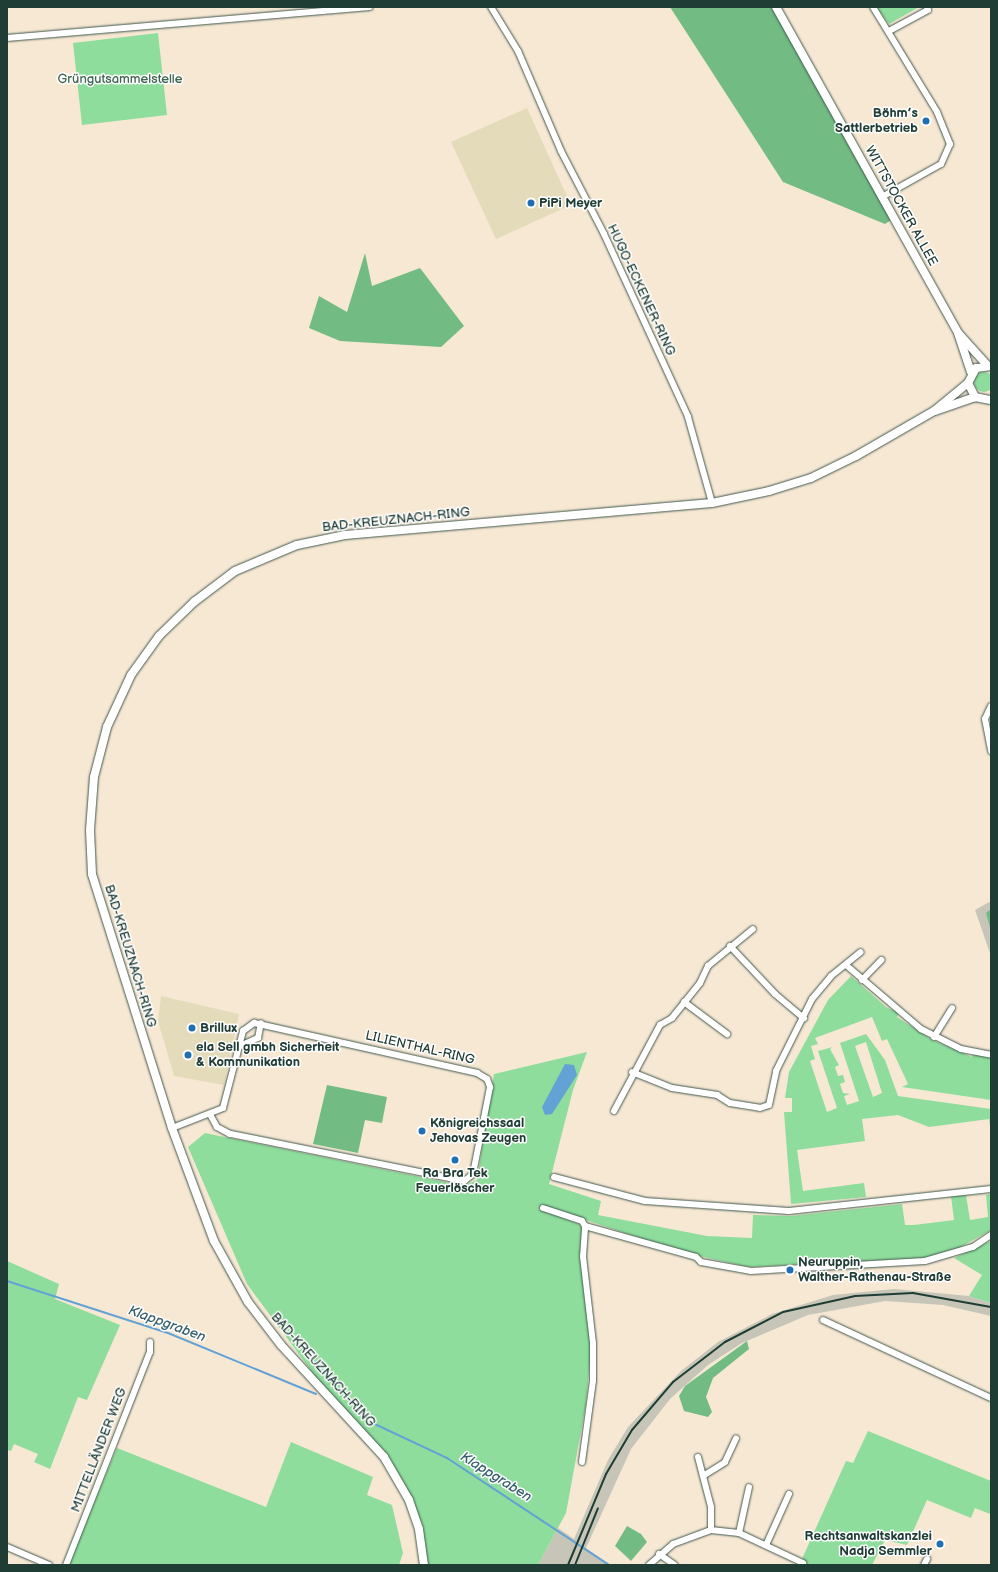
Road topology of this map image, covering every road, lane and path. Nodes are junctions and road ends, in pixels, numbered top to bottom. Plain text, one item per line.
1 (370, 7) edge
2 (491, 7) edge
3 (776, 7) edge
4 (873, 7) edge
5 (927, 7) edge
6 (889, 31) junction
7 (7, 38) edge
8 (882, 197) junction
9 (958, 333) junction
10 (989, 365) edge
11 (971, 372) junction
12 (968, 383) junction
13 (975, 397) junction
14 (989, 401) edge
15 (934, 411) junction
16 (712, 502) junction
17 (991, 706) edge
18 (991, 751) edge
19 (753, 929) dead end
20 (730, 946) junction
21 (861, 952) dead end
22 (881, 960) dead end
23 (846, 965) junction
24 (862, 980) junction
25 (684, 1002) junction
26 (952, 1008) dead end
27 (804, 1018) junction
28 (261, 1023) junction
29 (727, 1034) dead end
30 (934, 1037) junction
31 (240, 1046) junction
32 (991, 1054) edge
33 (632, 1072) junction
34 (614, 1111) dead end
35 (211, 1116) junction
36 (172, 1128) junction
37 (554, 1177) dead end
38 (991, 1189) edge
39 (543, 1208) dead end
40 (585, 1226) junction
41 (991, 1234) edge
42 (823, 1320) dead end
43 (150, 1342) dead end
44 (991, 1398) edge
45 (736, 1438) dead end
46 (698, 1456) dead end
47 (582, 1462) dead end
48 (703, 1476) junction
49 (749, 1487) dead end
50 (789, 1494) dead end
51 (711, 1530) junction
52 (739, 1533) junction
53 (766, 1545) junction
54 (7, 1547) edge
55 (659, 1554) junction
56 (927, 1559) dead end
57 (803, 1563) dead end
58 (48, 1565) edge
59 (66, 1565) edge
60 (424, 1565) edge
61 (649, 1565) edge
62 (675, 1565) edge
63 (924, 1565) edge

1 - 7 street
2 - 16 street, HUGO-ECKENER-RING
3 - 8 main road, WITTSTOCKER ALLEE
4 - 6 street
5 - 6 street
6 - 8 street
8 - 9 main road, WITTSTOCKER ALLEE
9 - 10 main road
9 - 11 main road
10 - 11 main road
11 - 12 main road
12 - 13 main road
12 - 15 main road, BAD-KREUZNACH-RING
13 - 14 main road
13 - 15 main road, BAD-KREUZNACH-RING
15 - 16 main road, BAD-KREUZNACH-RING
16 - 36 main road, BAD-KREUZNACH-RING
17 - 18 street
19 - 20 street
20 - 25 street
20 - 27 street
21 - 23 street
22 - 24 street
23 - 24 street
23 - 27 street
24 - 30 street
25 - 29 street
25 - 33 street
26 - 30 street
27 - 33 street
28 - 31 street
28 - 31 street
28 - 35 street, LILIENTHAL-RING
30 - 32 street
31 - 35 street
33 - 34 street
35 - 36 street
36 - 60 main road, BAD-KREUZNACH-RING
37 - 38 street
39 - 40 street
40 - 41 street
40 - 47 street
42 - 44 street
43 - 59 street, MITTELLÄNDER WEG
45 - 48 street
46 - 48 street
48 - 51 street
49 - 52 street
50 - 53 street
51 - 52 street
51 - 55 street
52 - 53 street
53 - 57 street
54 - 58 street
55 - 61 street
55 - 62 street
56 - 63 street

